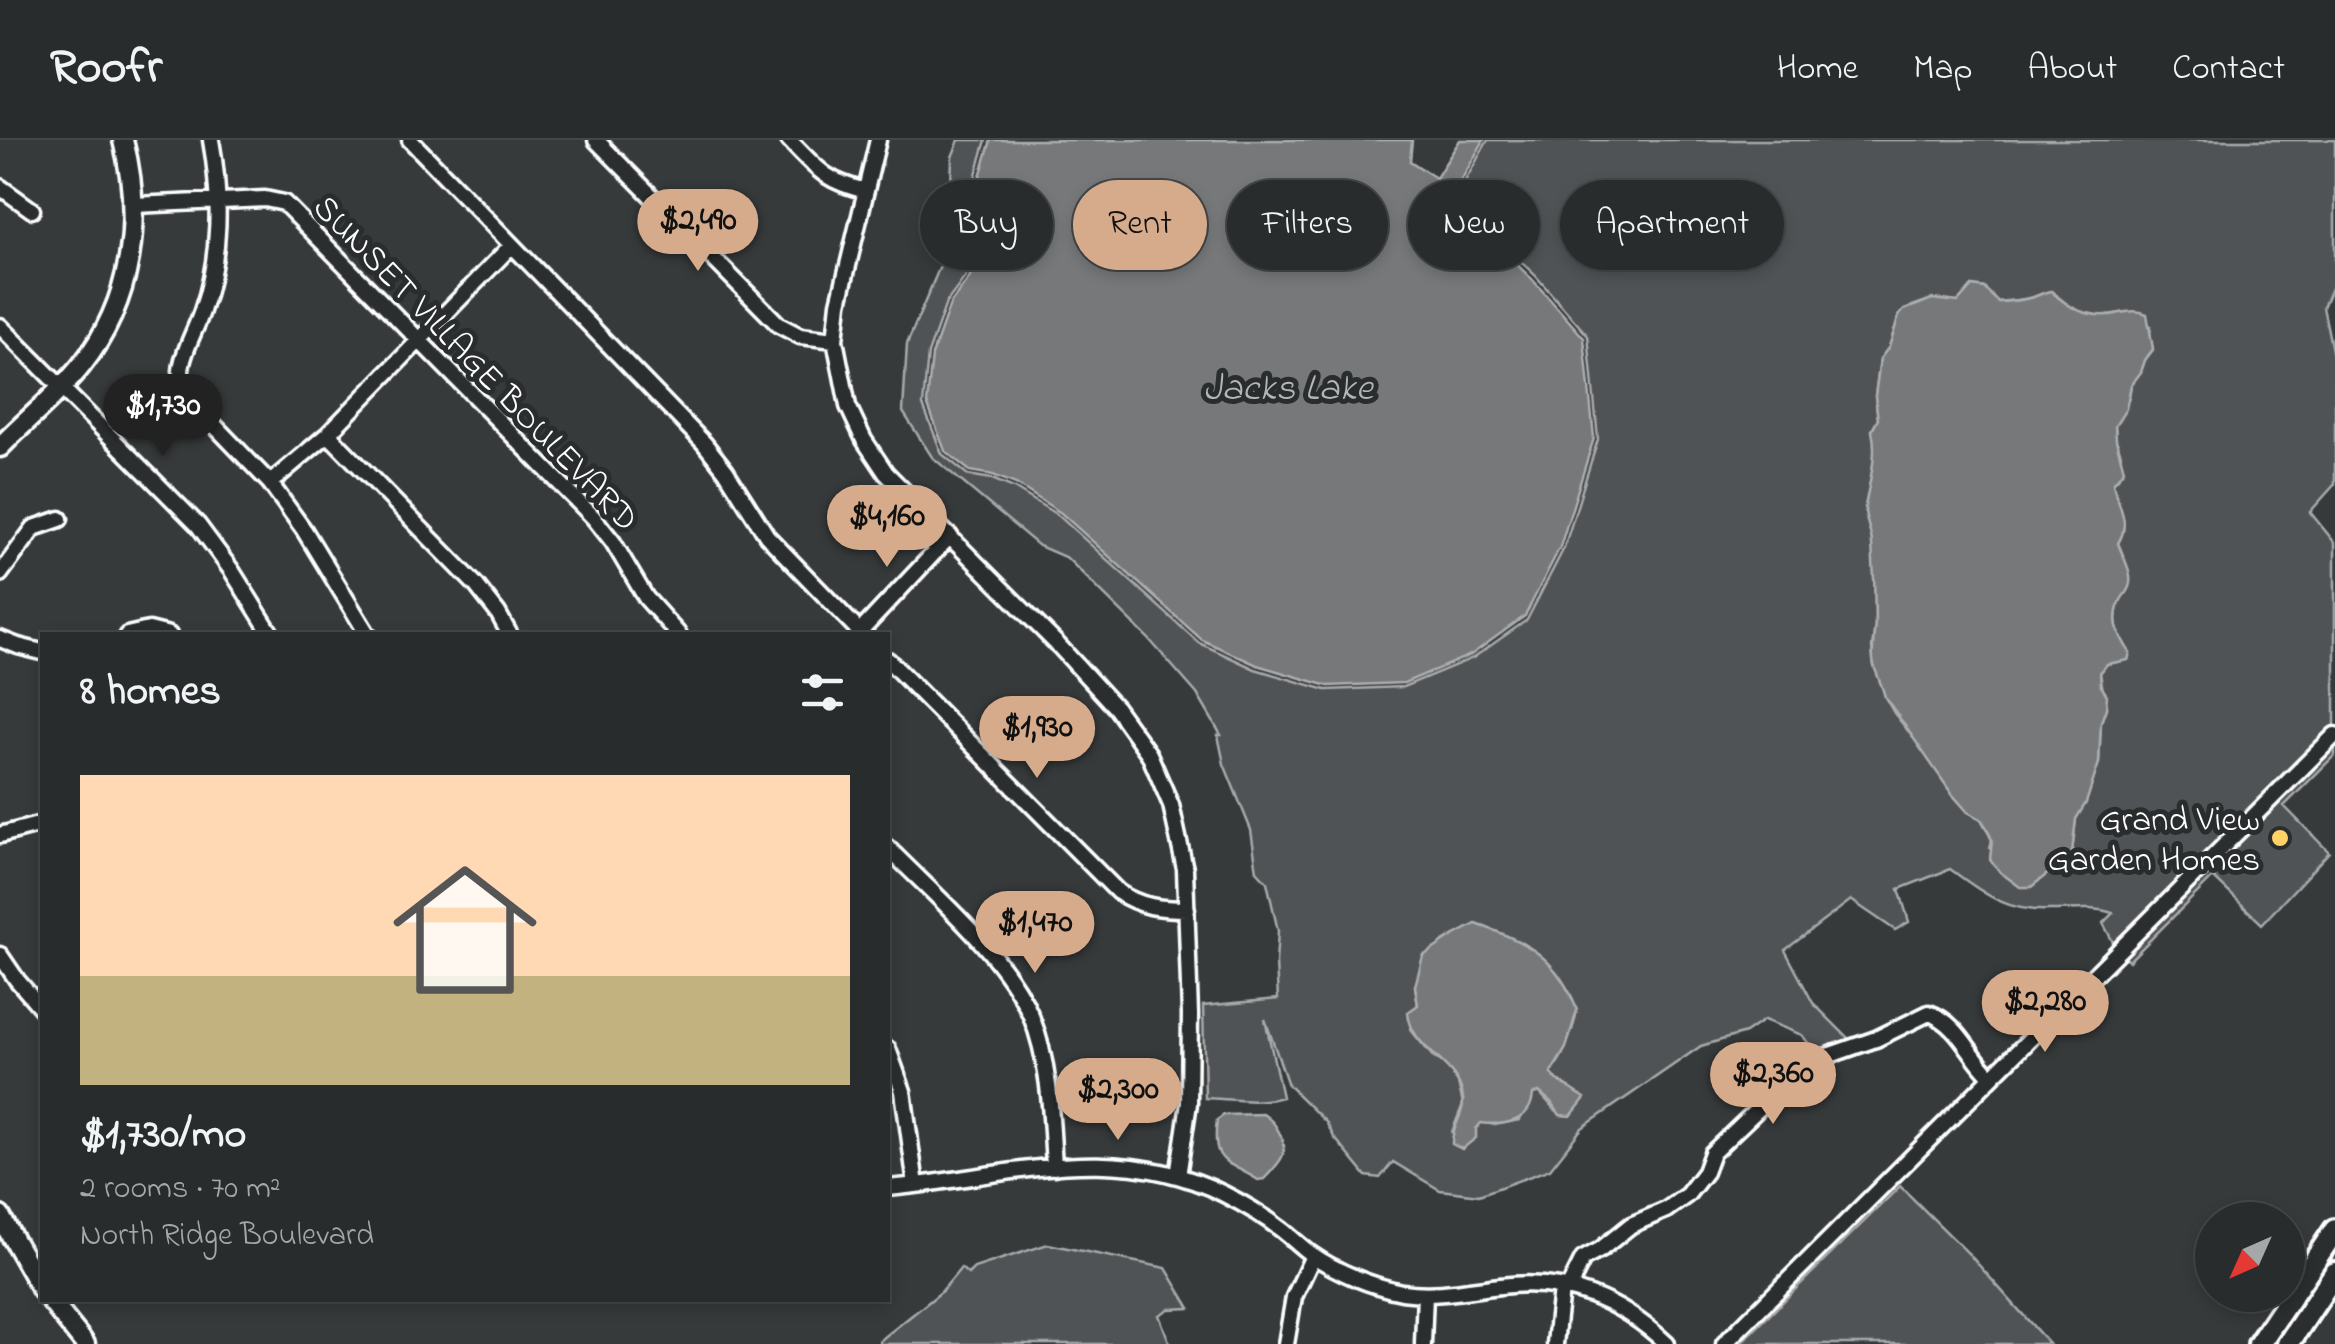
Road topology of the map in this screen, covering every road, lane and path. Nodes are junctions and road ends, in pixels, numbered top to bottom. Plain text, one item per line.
1 (124, 140) edge
2 (211, 140) edge
3 (410, 140) edge
4 (596, 140) edge
5 (790, 140) edge
6 (878, 140) edge
7 (0, 187) edge
8 (866, 191) junction
9 (219, 200) junction
10 (134, 205) junction
11 (32, 210) dead end
12 (512, 245) junction
13 (0, 326) edge
14 (420, 340) junction
15 (835, 340) junction
16 (61, 387) junction
17 (328, 434) junction
18 (0, 448) edge
19 (270, 483) junction
20 (60, 520) dead end
21 (950, 536) junction
22 (0, 574) edge
23 (270, 632) edge
24 (366, 632) edge
25 (508, 632) edge
26 (676, 632) edge
27 (858, 632) edge
28 (862, 632) edge
29 (0, 639) edge
30 (40, 652) edge
31 (890, 662) edge
32 (2335, 735) edge
33 (40, 825) edge
34 (0, 835) edge
35 (890, 850) edge
36 (1186, 909) junction
37 (0, 955) edge
38 (40, 1004) edge
39 (890, 1054) edge
40 (1992, 1077) junction
41 (1054, 1167) junction
42 (1178, 1176) junction
43 (916, 1185) junction
44 (890, 1188) edge
45 (0, 1216) edge
46 (2335, 1230) edge
47 (1314, 1256) junction
48 (2335, 1273) edge
49 (40, 1286) edge
50 (1564, 1289) junction
51 (1425, 1294) junction
52 (52, 1302) edge
53 (86, 1344) edge
54 (1286, 1344) edge
55 (1423, 1344) edge
56 (1555, 1344) edge
57 (1666, 1344) edge
58 (1724, 1344) edge
59 (2263, 1344) edge
60 (2288, 1344) edge

1 - 10 main road
2 - 9 street
3 - 12 street
4 - 15 street
5 - 8 street
6 - 8 street
7 - 11 street
8 - 15 street
9 - 10 street, SUNSET VILLAGE BOULEVARD
9 - 14 street, SUNSET VILLAGE BOULEVARD
9 - 19 street
10 - 16 main road
12 - 14 street
12 - 27 street
13 - 16 street
14 - 17 street
14 - 26 street, SUNSET VILLAGE BOULEVARD
15 - 21 street
16 - 18 main road
16 - 23 street
17 - 19 street
17 - 25 street
19 - 24 street
20 - 22 street
21 - 28 street
21 - 36 street
29 - 30 street
31 - 36 street
32 - 40 street
33 - 34 street
35 - 41 street
36 - 42 street
37 - 38 street
39 - 43 street
40 - 50 street
40 - 58 street
41 - 42 street
41 - 43 street
42 - 47 street
43 - 44 street
45 - 49 main road
46 - 59 highway
47 - 51 street
47 - 54 street
48 - 60 highway
50 - 51 street
50 - 56 street
50 - 57 street
51 - 55 street
52 - 53 main road

